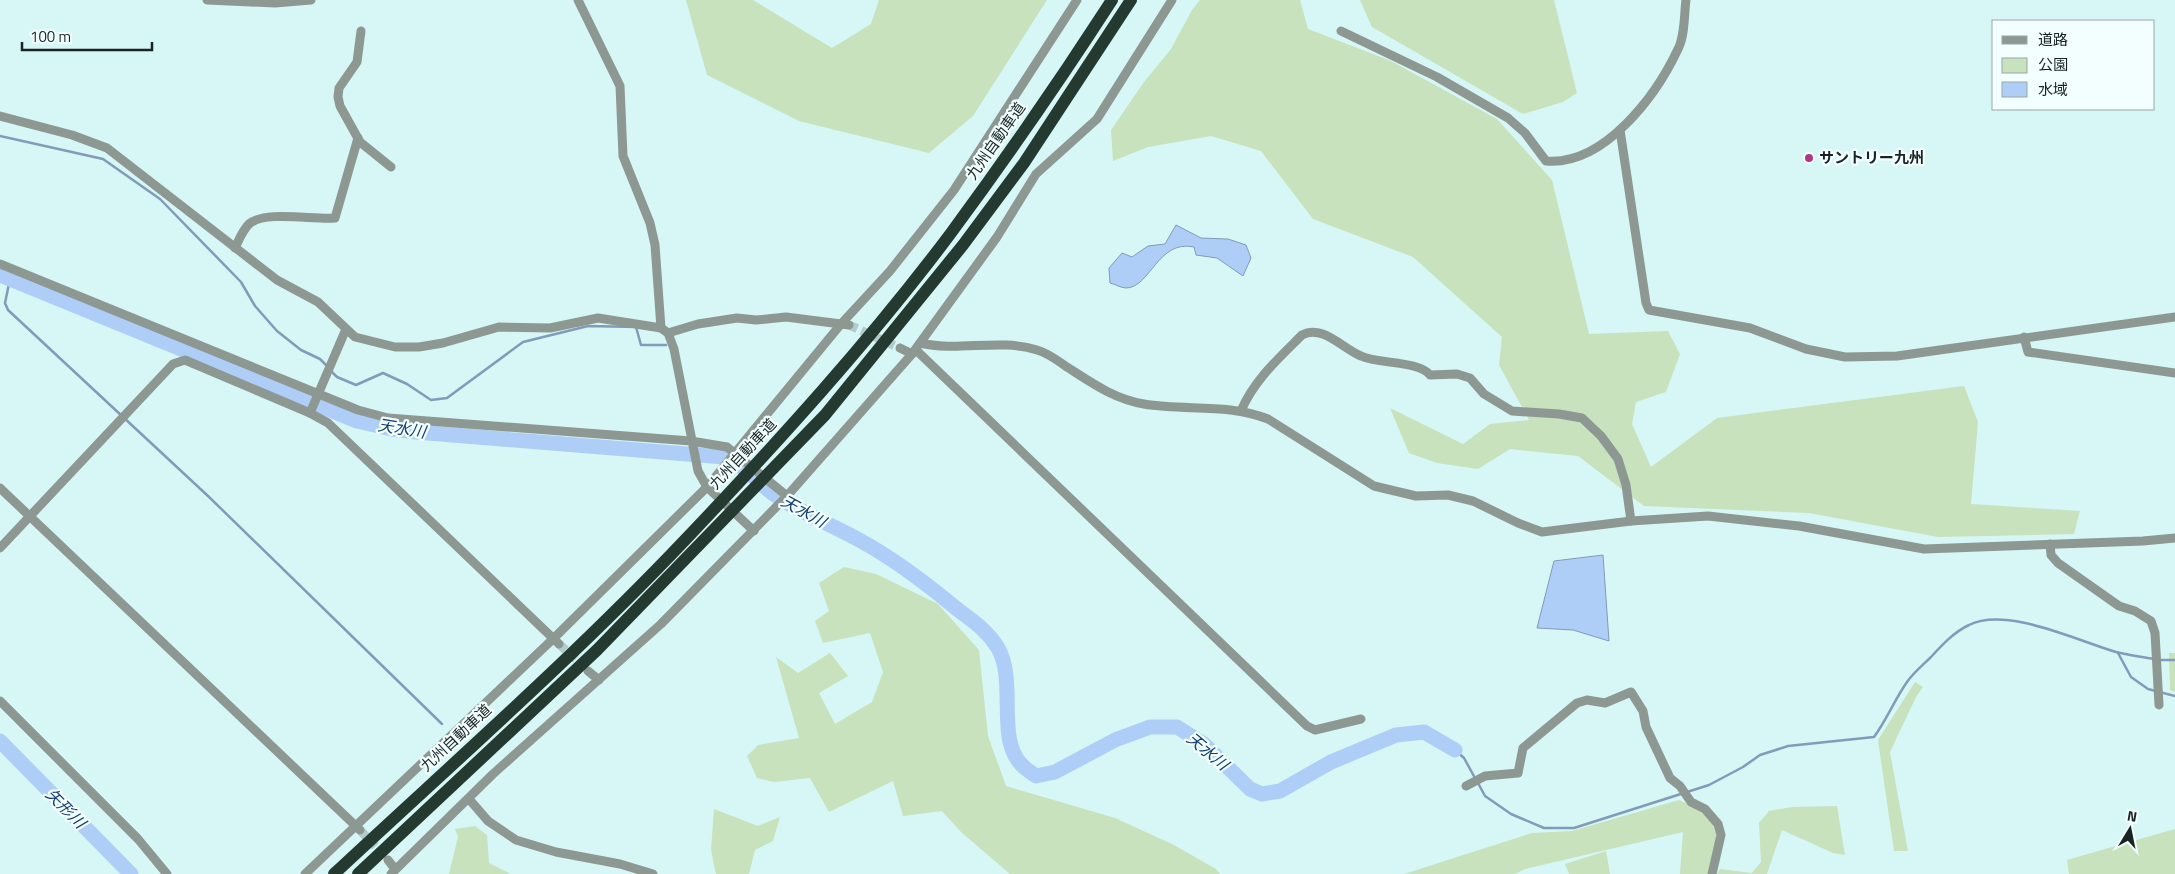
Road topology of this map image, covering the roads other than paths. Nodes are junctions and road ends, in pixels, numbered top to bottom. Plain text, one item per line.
1 (207, 0) edge
2 (311, 0) edge
3 (578, 0) edge
4 (1077, 0) edge
5 (1112, 0) edge
6 (1131, 0) edge
7 (1172, 0) edge
8 (1686, 0) edge
9 (1341, 31) dead end
10 (361, 32) dead end
11 (0, 116) edge
12 (1620, 130) junction
13 (358, 138) junction
14 (391, 167) dead end
15 (235, 248) junction
16 (0, 264) edge
17 (2175, 317) edge
18 (845, 324) junction
19 (346, 330) junction
20 (664, 330) junction
21 (2024, 337) junction
22 (900, 348) tunnel mouth
23 (916, 349) junction
24 (2175, 373) edge
25 (318, 393) junction
26 (1241, 411) junction
27 (310, 412) junction
28 (692, 441) junction
29 (736, 454) junction
30 (707, 487) junction
31 (0, 488) edge
32 (787, 496) junction
33 (30, 517) junction
34 (1631, 521) junction
35 (754, 531) junction
36 (2175, 538) edge
37 (2050, 544) junction
38 (0, 548) edge
39 (557, 641) junction
40 (588, 671) tunnel mouth
41 (599, 680) junction
42 (0, 701) edge
43 (2159, 705) dead end
44 (1360, 719) dead end
45 (1466, 786) dead end
46 (469, 799) junction
47 (358, 828) junction
48 (388, 860) tunnel mouth
49 (393, 872) edge
50 (167, 874) edge
51 (305, 874) edge
52 (334, 874) edge
53 (358, 874) edge
54 (653, 874) edge
55 (1712, 874) edge

1 - 2 street
3 - 20 street
4 - 18 street
5 - 52 highway, 九州自動車道
6 - 53 highway, 九州自動車道
7 - 23 street
8 - 12 street
9 - 12 street
10 - 13 street
11 - 15 street
12 - 21 street
13 - 14 street
13 - 15 street
15 - 19 street
16 - 25 street
17 - 21 street
18 - 20 street
18 - 29 street
19 - 20 street
19 - 25 street
20 - 28 street
21 - 24 street
22 - 23 street
23 - 26 street
23 - 32 street
23 - 44 street
25 - 27 street
25 - 28 street
26 - 34 street
26 - 34 street
27 - 33 street
27 - 39 street
28 - 29 street
28 - 30 street
29 - 30 street
29 - 32 street
30 - 35 street
30 - 39 street
31 - 33 street
32 - 35 street
33 - 38 street
33 - 47 street
34 - 37 street
35 - 41 street
36 - 37 street
37 - 43 street
39 - 47 street
40 - 41 street
41 - 46 street
42 - 50 street
45 - 55 street
46 - 49 street
46 - 54 street
47 - 51 street
48 - 49 street

